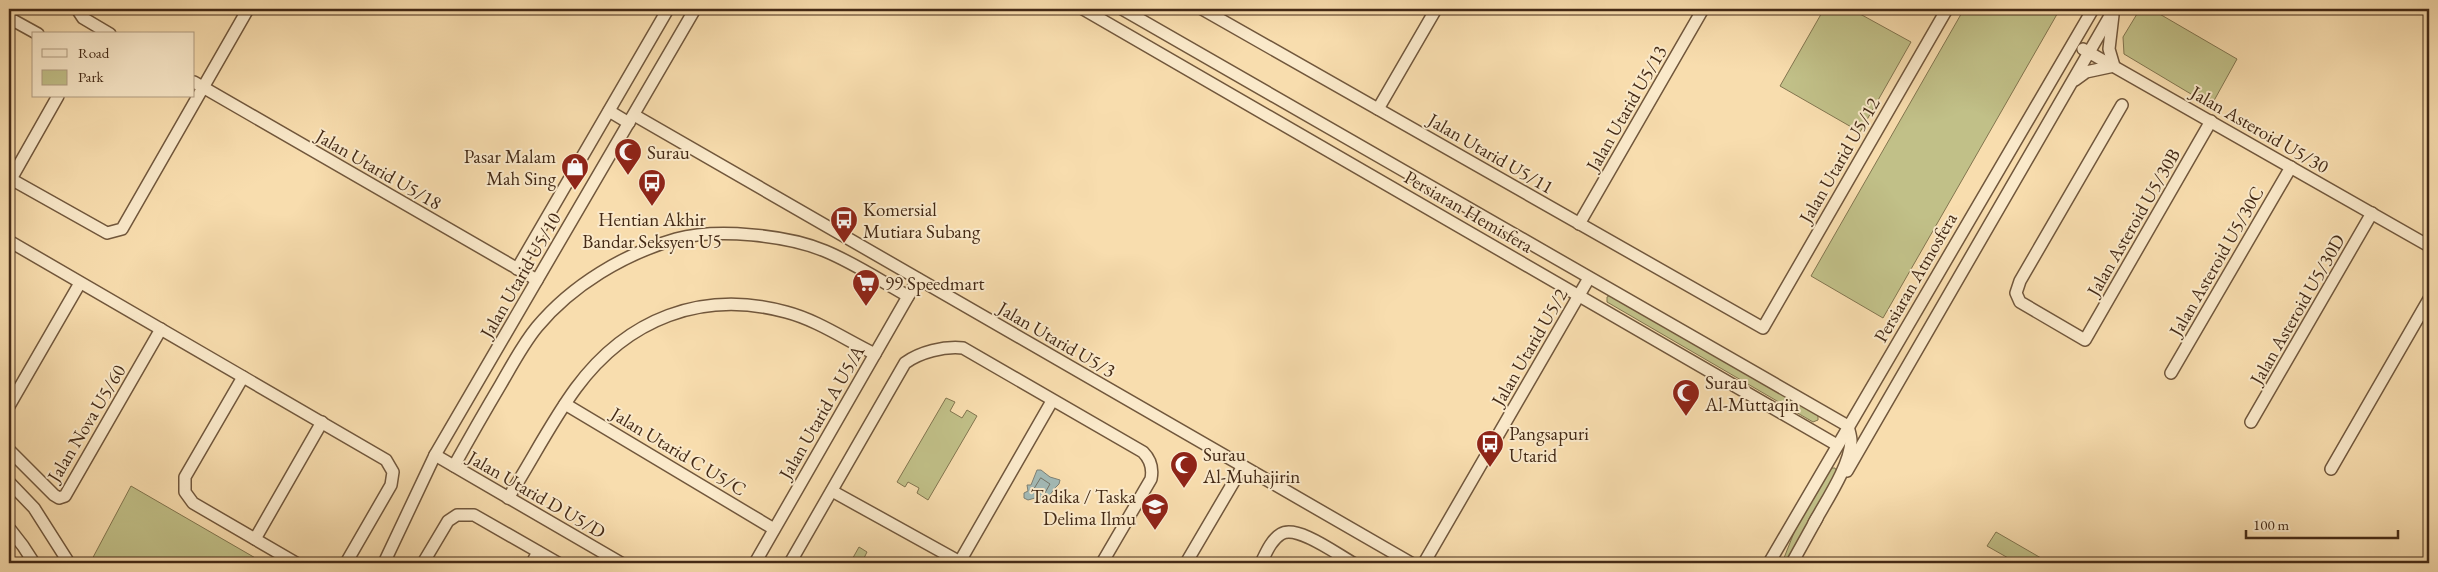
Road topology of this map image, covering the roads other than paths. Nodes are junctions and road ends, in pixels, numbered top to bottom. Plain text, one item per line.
1 (77, 9) edge
2 (248, 9) edge
3 (668, 9) edge
4 (695, 9) edge
5 (1083, 9) edge
6 (1122, 9) edge
7 (1202, 9) edge
8 (1436, 9) edge
9 (1703, 9) edge
10 (1947, 9) edge
11 (2093, 9) edge
12 (2114, 9) edge
13 (9, 18) edge
14 (34, 32) edge
15 (107, 32) edge
16 (2073, 43) junction
17 (2088, 52) junction
18 (2114, 66) junction
19 (2070, 83) junction
20 (198, 85) edge
21 (57, 98) edge
22 (191, 98) edge
23 (2122, 105) dead end
24 (1378, 109) junction
25 (609, 111) junction
26 (631, 119) junction
27 (2211, 121) junction
28 (2291, 167) junction
29 (10, 178) edge
30 (2372, 213) junction
31 (1579, 224) junction
32 (9, 241) edge
33 (2429, 246) edge
34 (517, 269) junction
35 (1589, 278) junction
36 (918, 279) junction
37 (537, 280) junction
38 (80, 283) junction
39 (1579, 295) junction
40 (908, 296) junction
41 (2429, 299) edge
42 (1762, 328) joint
43 (161, 329) junction
44 (875, 354) junction
45 (1914, 354) junction
46 (2171, 373) dead end
47 (243, 376) junction
48 (1052, 401) junction
49 (565, 404) junction
50 (9, 406) edge
51 (322, 422) junction
52 (2251, 422) dead end
53 (1848, 426) junction
54 (1851, 440) junction
55 (1837, 444) junction
56 (9, 450) edge
57 (435, 455) junction
58 (454, 466) junction
59 (1243, 466) junction
60 (2331, 469) dead end
61 (9, 482) edge
62 (832, 491) junction
63 (508, 498) junction
64 (1814, 523) junction
65 (9, 528) edge
66 (774, 529) junction
67 (1785, 534) junction
68 (255, 539) junction
69 (538, 552) junction
70 (34, 563) edge
71 (69, 563) edge
72 (296, 563) edge
73 (346, 563) edge
74 (384, 563) edge
75 (424, 563) edge
76 (532, 563) edge
77 (558, 563) edge
78 (621, 563) edge
79 (755, 563) edge
80 (790, 563) edge
81 (960, 563) edge
82 (1102, 563) edge
83 (1186, 563) edge
84 (1261, 563) edge
85 (1353, 563) edge
86 (1411, 563) edge
87 (1424, 563) edge
88 (1769, 563) edge
89 (1775, 563) edge
90 (1792, 563) edge

1 - 15 street
2 - 20 street
3 - 25 street
4 - 26 street, Jalan Utarid U5/10
5 - 39 street, Persiaran Hemisfera
6 - 35 street, Persiaran Hemisfera
7 - 24 street, Jalan Utarid U5/11
8 - 24 street
9 - 31 street, Jalan Utarid U5/13
10 - 42 street, Jalan Utarid U5/12
11 - 16 street, Persiaran Atmosfera
12 - 17 street, Persiaran Atmosfera
12 - 18 street
13 - 14 street
16 - 17 street, Jalan Asteroid U5/30
16 - 53 street, Persiaran Atmosfera
17 - 18 street, Jalan Asteroid U5/30
17 - 19 street, Persiaran Atmosfera
18 - 19 street
18 - 27 street, Jalan Asteroid U5/30
19 - 45 street, Persiaran Atmosfera
20 - 34 street, Jalan Utarid U5/18
21 - 29 street
22 - 29 street
23 - 27 street, Jalan Asteroid U5/30B
24 - 31 street, Jalan Utarid U5/11
25 - 26 street, Jalan Utarid U5/3
25 - 34 street
26 - 36 street, Jalan Utarid U5/3
26 - 37 street, Jalan Utarid U5/10
27 - 28 street, Jalan Asteroid U5/30
28 - 30 street, Jalan Asteroid U5/30
28 - 46 street, Jalan Asteroid U5/30C
30 - 33 street, Jalan Asteroid U5/30
30 - 52 street, Jalan Asteroid U5/30D
31 - 42 street, Jalan Utarid U5/11
32 - 38 street
34 - 37 street, Jalan Utarid U5/18
35 - 39 street, Jalan Utarid U5/2
35 - 53 street, Persiaran Hemisfera
36 - 40 street, Jalan Utarid A U5/A
36 - 59 street, Jalan Utarid U5/3
37 - 57 street, Jalan Utarid U5/10
38 - 43 street
38 - 50 street
39 - 55 street, Persiaran Hemisfera
39 - 87 street, Jalan Utarid U5/2
40 - 44 street, Jalan Utarid A U5/A
40 - 58 street
41 - 60 street
43 - 47 street
43 - 56 street, Jalan Nova U5/60
44 - 49 street
44 - 66 street, Jalan Utarid A U5/A
45 - 54 street
45 - 64 street, Persiaran Atmosfera
47 - 51 street
47 - 68 street
48 - 62 street
48 - 81 street
48 - 82 street
49 - 63 street
49 - 66 street, Jalan Utarid C U5/C
51 - 68 street
51 - 73 street
53 - 54 street
53 - 55 street, Persiaran Atmosfera
54 - 55 street
54 - 64 street
55 - 67 street, Persiaran Atmosfera
57 - 58 street, Jalan Utarid D U5/D
57 - 74 street, Jalan Utarid U5/10
58 - 63 street, Jalan Utarid D U5/D
59 - 83 street
59 - 86 street, Jalan Utarid U5/3
61 - 71 street
62 - 80 street
62 - 81 street
63 - 78 street, Jalan Utarid D U5/D
64 - 90 street, Persiaran Atmosfera
65 - 70 street
66 - 79 street, Jalan Utarid A U5/A
67 - 88 street, Persiaran Atmosfera
67 - 89 street
68 - 72 street
69 - 75 street
69 - 76 street
69 - 77 street
84 - 85 street

